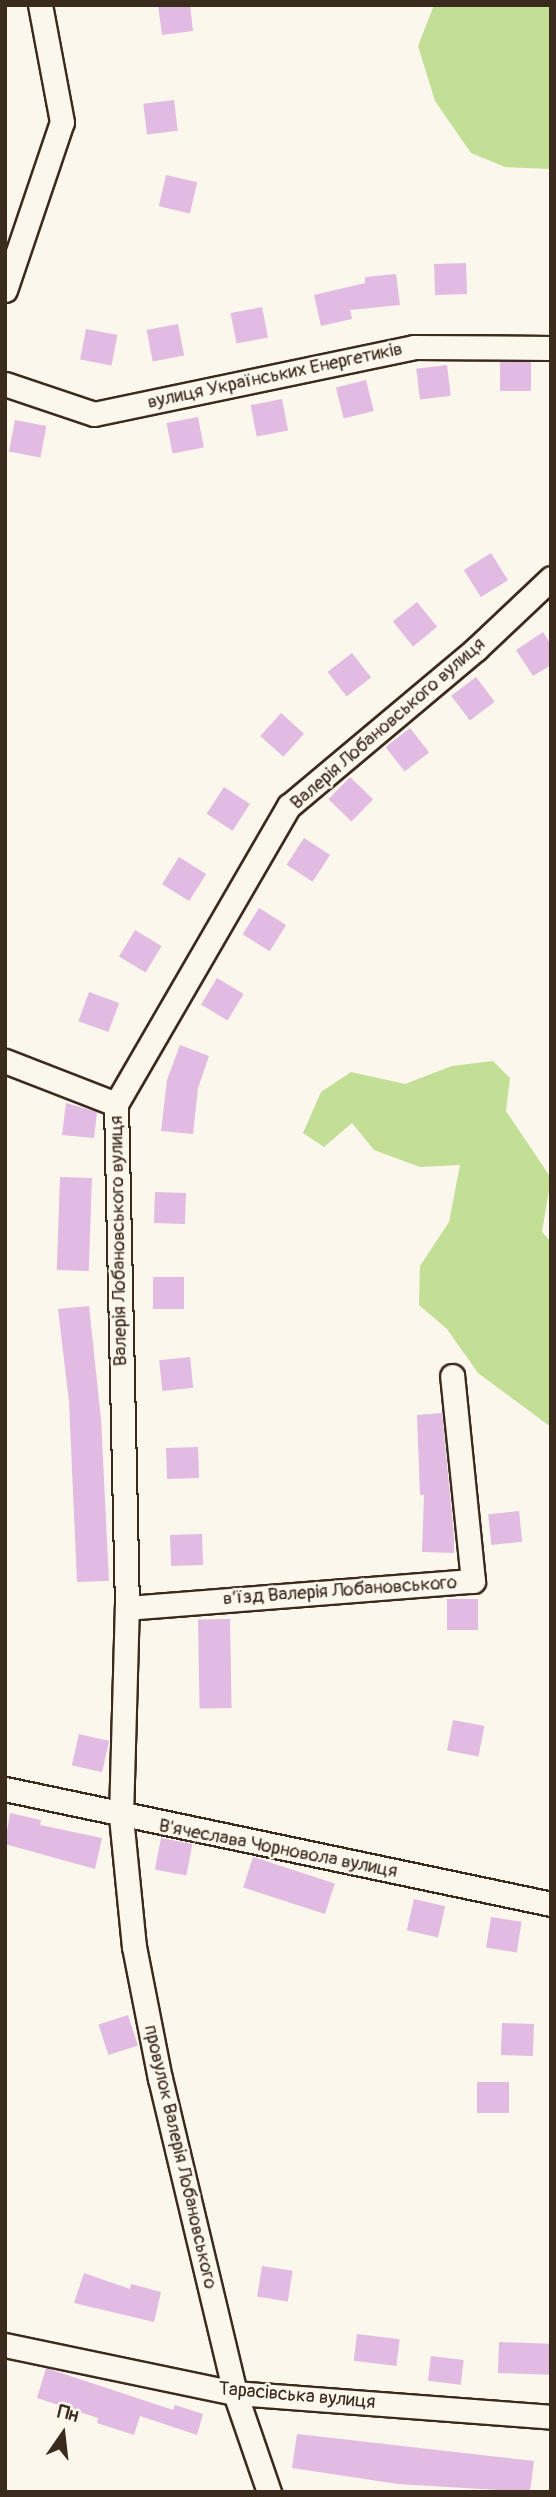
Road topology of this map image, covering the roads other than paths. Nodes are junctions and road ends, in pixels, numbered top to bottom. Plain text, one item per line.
1 (40, 5) edge
2 (5, 290) edge
3 (551, 348) edge
4 (5, 384) edge
5 (551, 578) edge
6 (5, 1061) edge
7 (116, 1104) junction
8 (452, 1376) dead end
9 (127, 1608) junction
10 (5, 1789) edge
11 (121, 1817) junction
12 (551, 1904) edge
13 (5, 2345) edge
14 (235, 2393) junction
15 (551, 2417) edge
16 (269, 2492) edge

1 - 2 street
3 - 4 street, вулиця Українських Енергетиків
5 - 7 street, Валерія Лобановського вулиця
6 - 7 street
7 - 9 street, Валерія Лобановського вулиця
8 - 9 street, в’їзд Валерія Лобановського
9 - 11 street, Валерія Лобановського вулиця
10 - 11 street, В'ячеслава Чорновола вулиця
11 - 12 street, В'ячеслава Чорновола вулиця
11 - 14 street, провулок Валерія Лобановського
13 - 14 street, Тарасівська вулиця
14 - 15 street, Тарасівська вулиця
14 - 16 street, провулок Валерія Лобановського

